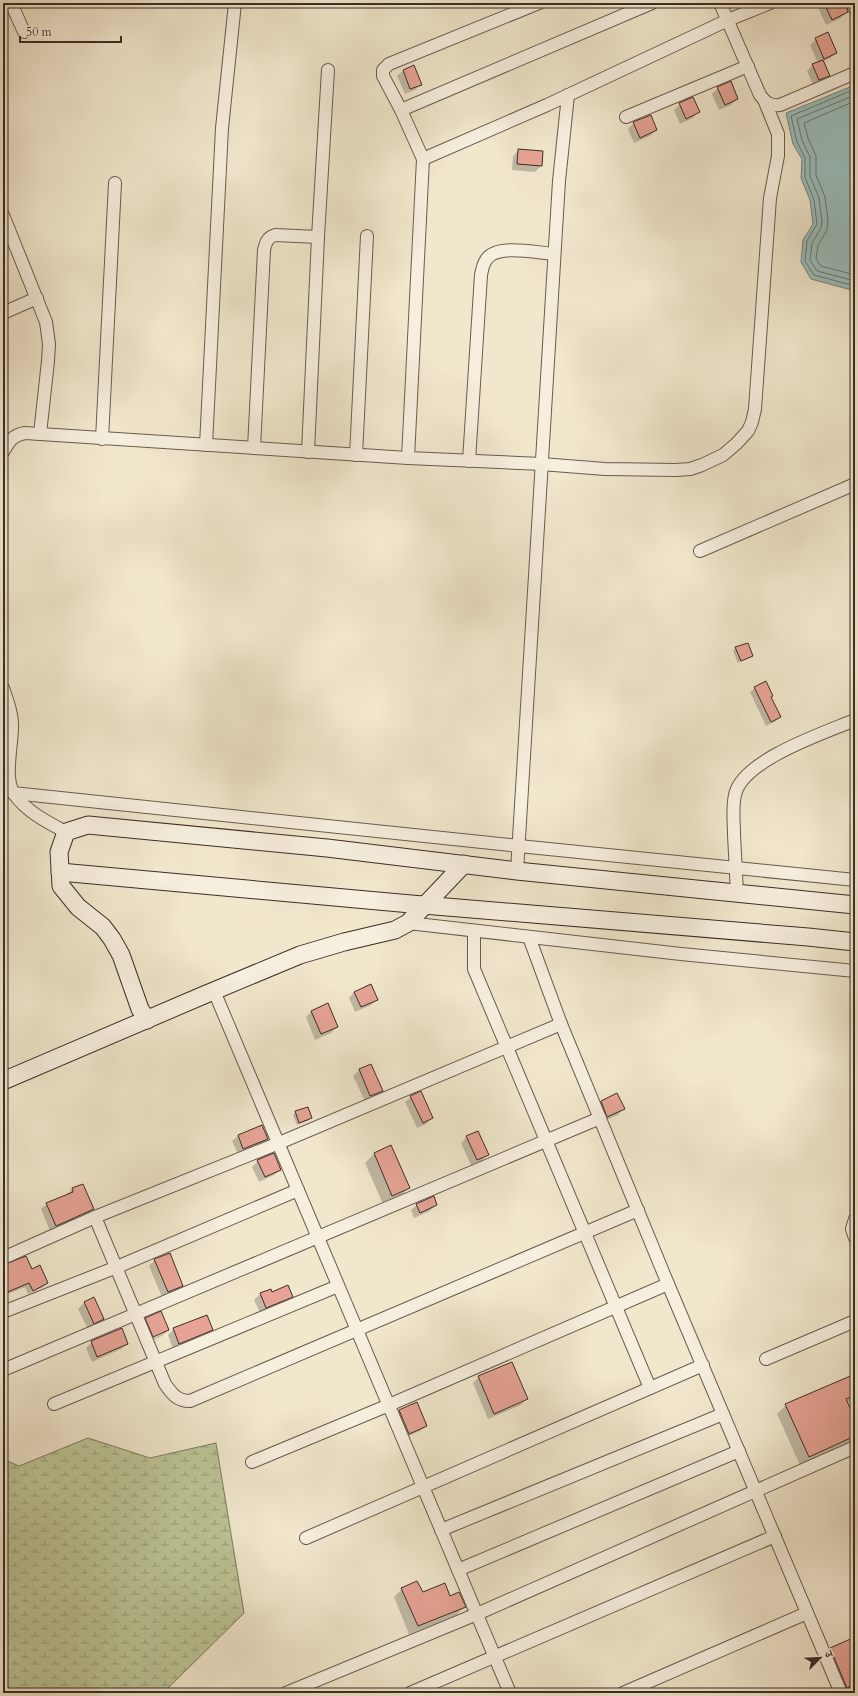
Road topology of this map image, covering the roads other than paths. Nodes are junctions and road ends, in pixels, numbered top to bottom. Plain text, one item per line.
1 (11, 3) edge
2 (235, 3) edge
3 (539, 3) edge
4 (652, 3) edge
5 (720, 3) edge
6 (770, 3) edge
7 (852, 3) edge
8 (855, 10) edge
9 (728, 20) junction
10 (24, 32) dead end
11 (748, 66) junction
12 (328, 70) dead end
13 (855, 73) edge
14 (568, 95) junction
15 (765, 102) junction
16 (401, 110) junction
17 (626, 117) dead end
18 (422, 159) junction
19 (116, 184) dead end
20 (3, 217) edge
21 (367, 236) dead end
22 (318, 237) junction
23 (554, 254) junction
24 (37, 298) junction
25 (3, 312) edge
26 (40, 434) junction
27 (102, 439) junction
28 (206, 445) junction
29 (254, 448) junction
30 (3, 452) edge
31 (308, 452) junction
32 (356, 455) junction
33 (408, 458) junction
34 (469, 461) junction
35 (541, 464) junction
36 (855, 484) edge
37 (700, 551) dead end
38 (3, 688) edge
39 (855, 720) edge
40 (13, 793) junction
41 (66, 832) junction
42 (519, 846) junction
43 (464, 864) junction
44 (736, 869) junction
45 (517, 871) junction
46 (60, 872) junction
47 (855, 880) edge
48 (737, 893) junction
49 (424, 905) junction
50 (855, 905) edge
51 (408, 923) junction
52 (474, 931) junction
53 (529, 937) junction
54 (855, 942) edge
55 (855, 970) edge
56 (214, 991) junction
57 (147, 1020) junction
58 (561, 1024) junction
59 (507, 1047) junction
60 (3, 1081) edge
61 (600, 1118) junction
62 (546, 1141) junction
63 (279, 1143) junction
64 (298, 1190) junction
65 (638, 1210) junction
66 (95, 1218) junction
67 (855, 1218) edge
68 (585, 1233) junction
69 (318, 1238) junction
70 (855, 1238) edge
71 (3, 1258) edge
72 (116, 1267) junction
73 (668, 1284) junction
74 (338, 1286) junction
75 (616, 1306) junction
76 (3, 1312) edge
77 (135, 1313) junction
78 (855, 1321) edge
79 (356, 1330) junction
80 (766, 1359) dead end
81 (155, 1362) junction
82 (703, 1365) junction
83 (3, 1370) edge
84 (650, 1388) junction
85 (54, 1404) dead end
86 (389, 1405) junction
87 (723, 1414) junction
88 (855, 1447) edge
89 (739, 1451) junction
90 (252, 1462) dead end
91 (423, 1486) junction
92 (756, 1491) junction
93 (442, 1530) junction
94 (775, 1536) junction
95 (306, 1538) dead end
96 (458, 1570) junction
97 (807, 1613) junction
98 (477, 1614) junction
99 (495, 1657) junction
100 (286, 1693) edge
101 (410, 1693) edge
102 (510, 1693) edge
103 (623, 1693) edge
104 (841, 1693) edge

1 - 10 street
2 - 28 street
3 - 16 street
4 - 16 street
5 - 9 street
6 - 9 street
7 - 8 street
9 - 11 street
9 - 14 street
11 - 15 street
11 - 17 street
12 - 22 street
13 - 15 street
14 - 18 street
14 - 23 street
15 - 35 street
16 - 18 street
18 - 33 street
19 - 27 street
20 - 24 street
21 - 32 street
22 - 29 street
22 - 31 street
23 - 34 street
23 - 35 street
24 - 25 street
24 - 26 street
26 - 27 street
26 - 30 street
27 - 28 street
28 - 29 street
29 - 31 street
31 - 32 street
32 - 33 street
33 - 34 street
34 - 35 street
35 - 42 street
36 - 37 street
38 - 40 street
39 - 44 street
40 - 41 street
40 - 42 street
41 - 43 street
41 - 46 street
42 - 44 street
42 - 45 street
43 - 45 street
43 - 49 street
44 - 47 street
44 - 48 street
45 - 48 street
46 - 49 street
46 - 57 street
48 - 50 street
49 - 51 street
49 - 54 street
51 - 52 street
51 - 56 street
52 - 53 street
52 - 59 street
53 - 55 street
53 - 58 street
56 - 57 street
56 - 63 street
57 - 60 street
58 - 59 street
58 - 61 street
59 - 62 street
59 - 63 street
61 - 62 street
61 - 65 street
62 - 68 street
62 - 69 street
63 - 64 street
63 - 66 street
64 - 69 street
64 - 72 street
65 - 68 street
65 - 73 street
66 - 71 street
66 - 72 street
67 - 70 street
68 - 75 street
68 - 79 street
69 - 74 street
69 - 77 street
72 - 76 street
72 - 77 street
73 - 75 street
73 - 82 street
74 - 79 street
74 - 81 street
75 - 84 street
75 - 86 street
77 - 81 street
77 - 83 street
78 - 80 street
79 - 81 street
79 - 86 street
81 - 85 street
82 - 84 street
82 - 87 street
84 - 91 street
86 - 90 street
86 - 91 street
87 - 89 street
87 - 93 street
88 - 92 street
89 - 92 street
89 - 96 street
91 - 93 street
91 - 95 street
92 - 94 street
92 - 98 street
93 - 96 street
94 - 97 street
94 - 99 street
96 - 98 street
97 - 103 street
97 - 104 street
98 - 99 street
98 - 100 street
99 - 101 street
99 - 102 street

